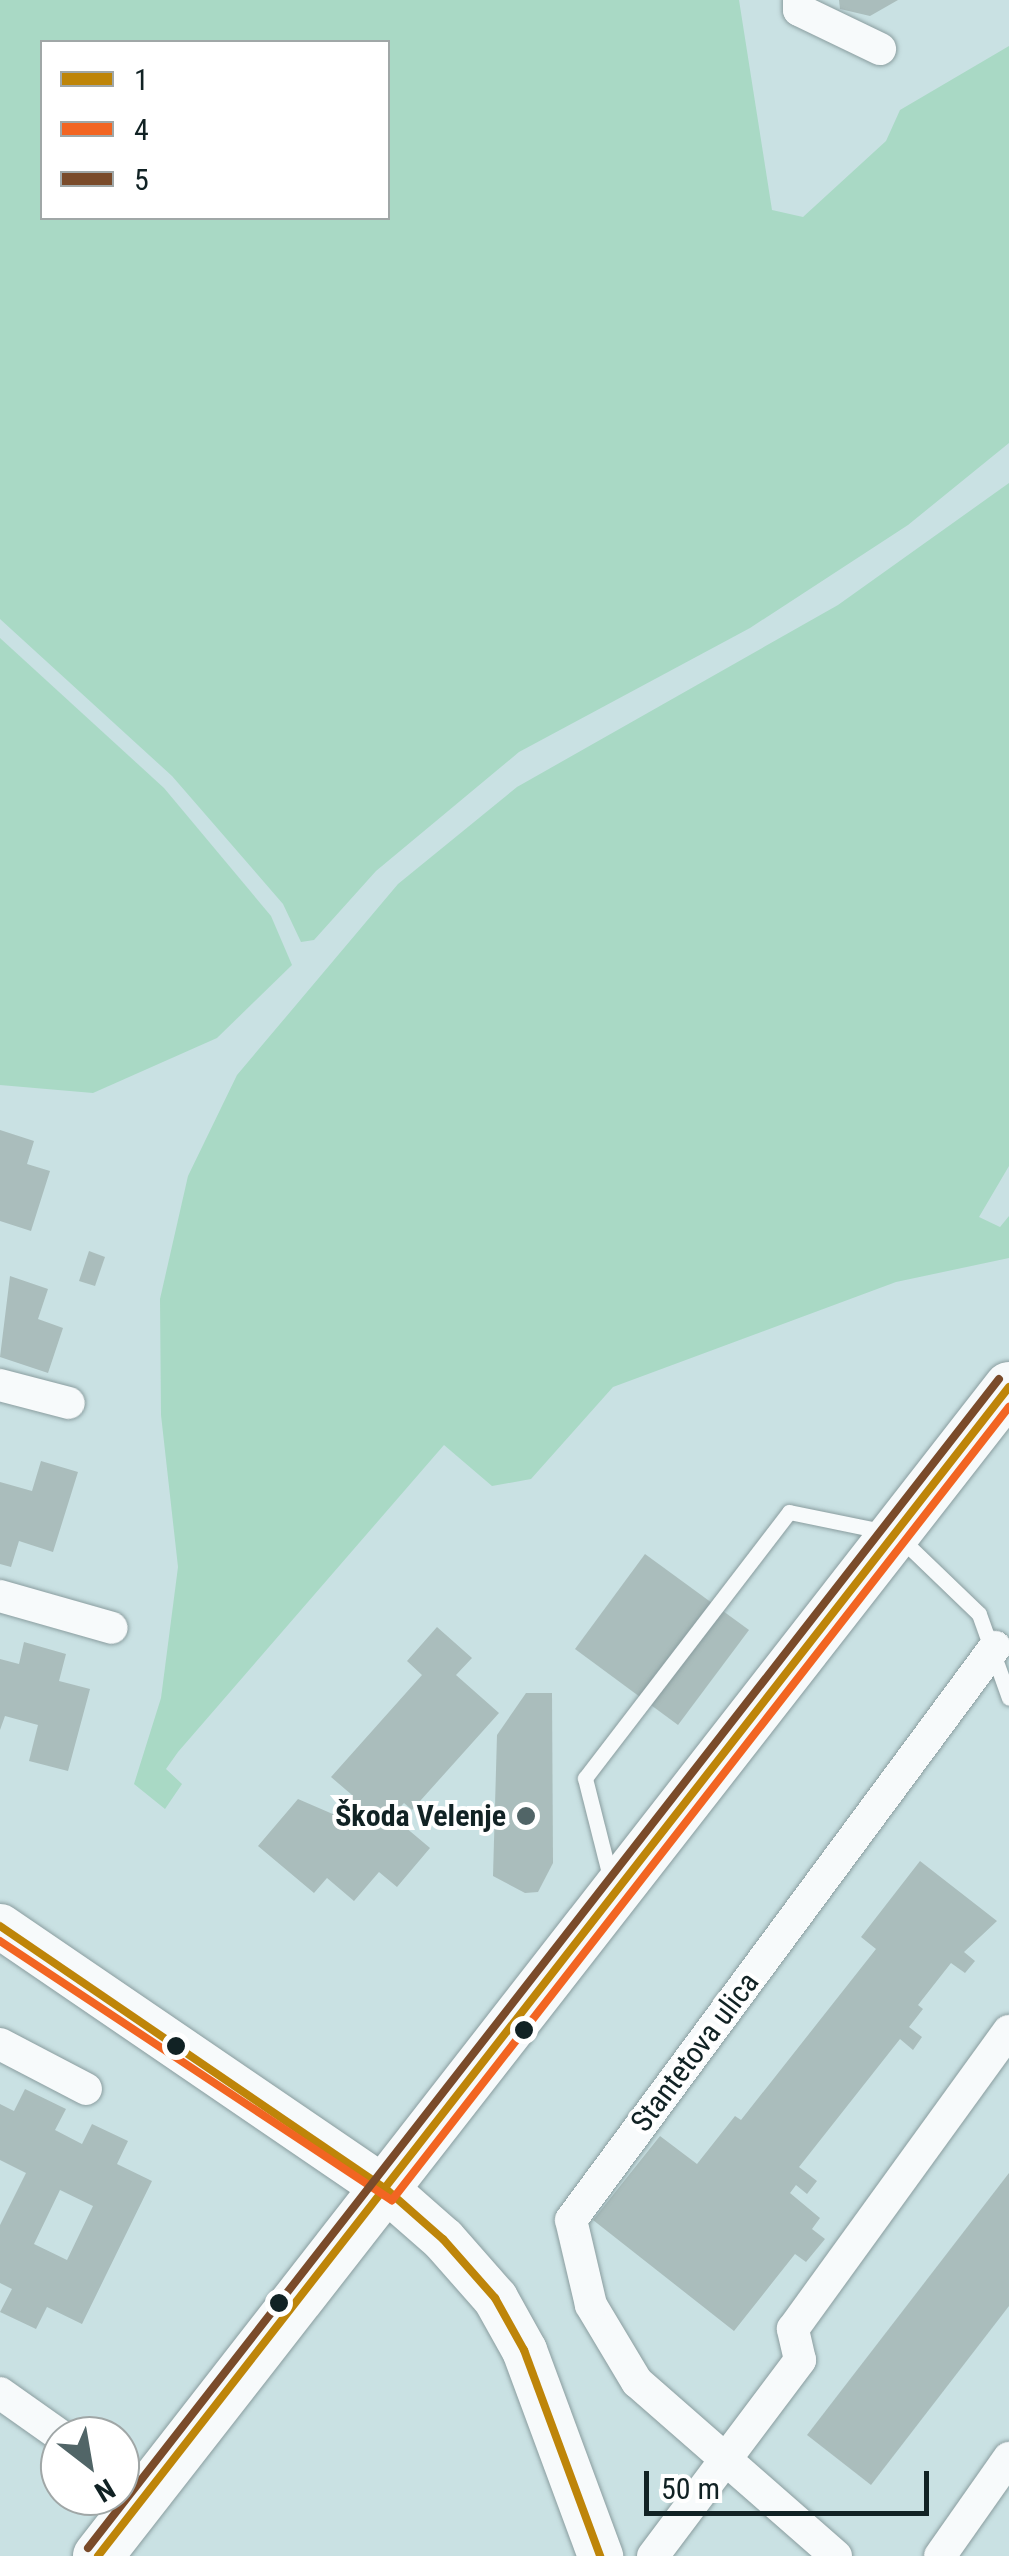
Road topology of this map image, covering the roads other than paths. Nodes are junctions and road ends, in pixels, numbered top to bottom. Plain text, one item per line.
1 (799, 0) edge
2 (880, 50) dead end
3 (0, 1385) edge
4 (1009, 1387) edge
5 (69, 1403) dead end
6 (896, 1534) junction
7 (0, 1596) edge
8 (112, 1628) dead end
9 (995, 1647) junction
10 (1009, 1698) edge
11 (615, 1896) junction
12 (0, 1926) edge
13 (1009, 2031) edge
14 (0, 2044) edge
15 (86, 2089) dead end
16 (386, 2189) junction
17 (0, 2393) edge
18 (40, 2421) edge
19 (1009, 2458) edge
20 (724, 2463) junction
21 (98, 2556) edge
22 (600, 2556) edge
23 (653, 2556) edge
24 (836, 2556) edge
25 (940, 2556) edge

1 - 2 street
3 - 5 street
4 - 6 main road
6 - 9 lane
6 - 11 main road
6 - 11 lane
7 - 8 street
9 - 10 lane
9 - 20 street, Stantetova ulica
11 - 16 main road
12 - 16 street
13 - 20 street
14 - 15 street
16 - 21 main road
16 - 22 street
17 - 18 street
19 - 25 street
20 - 23 street
20 - 24 street, Stantetova ulica

